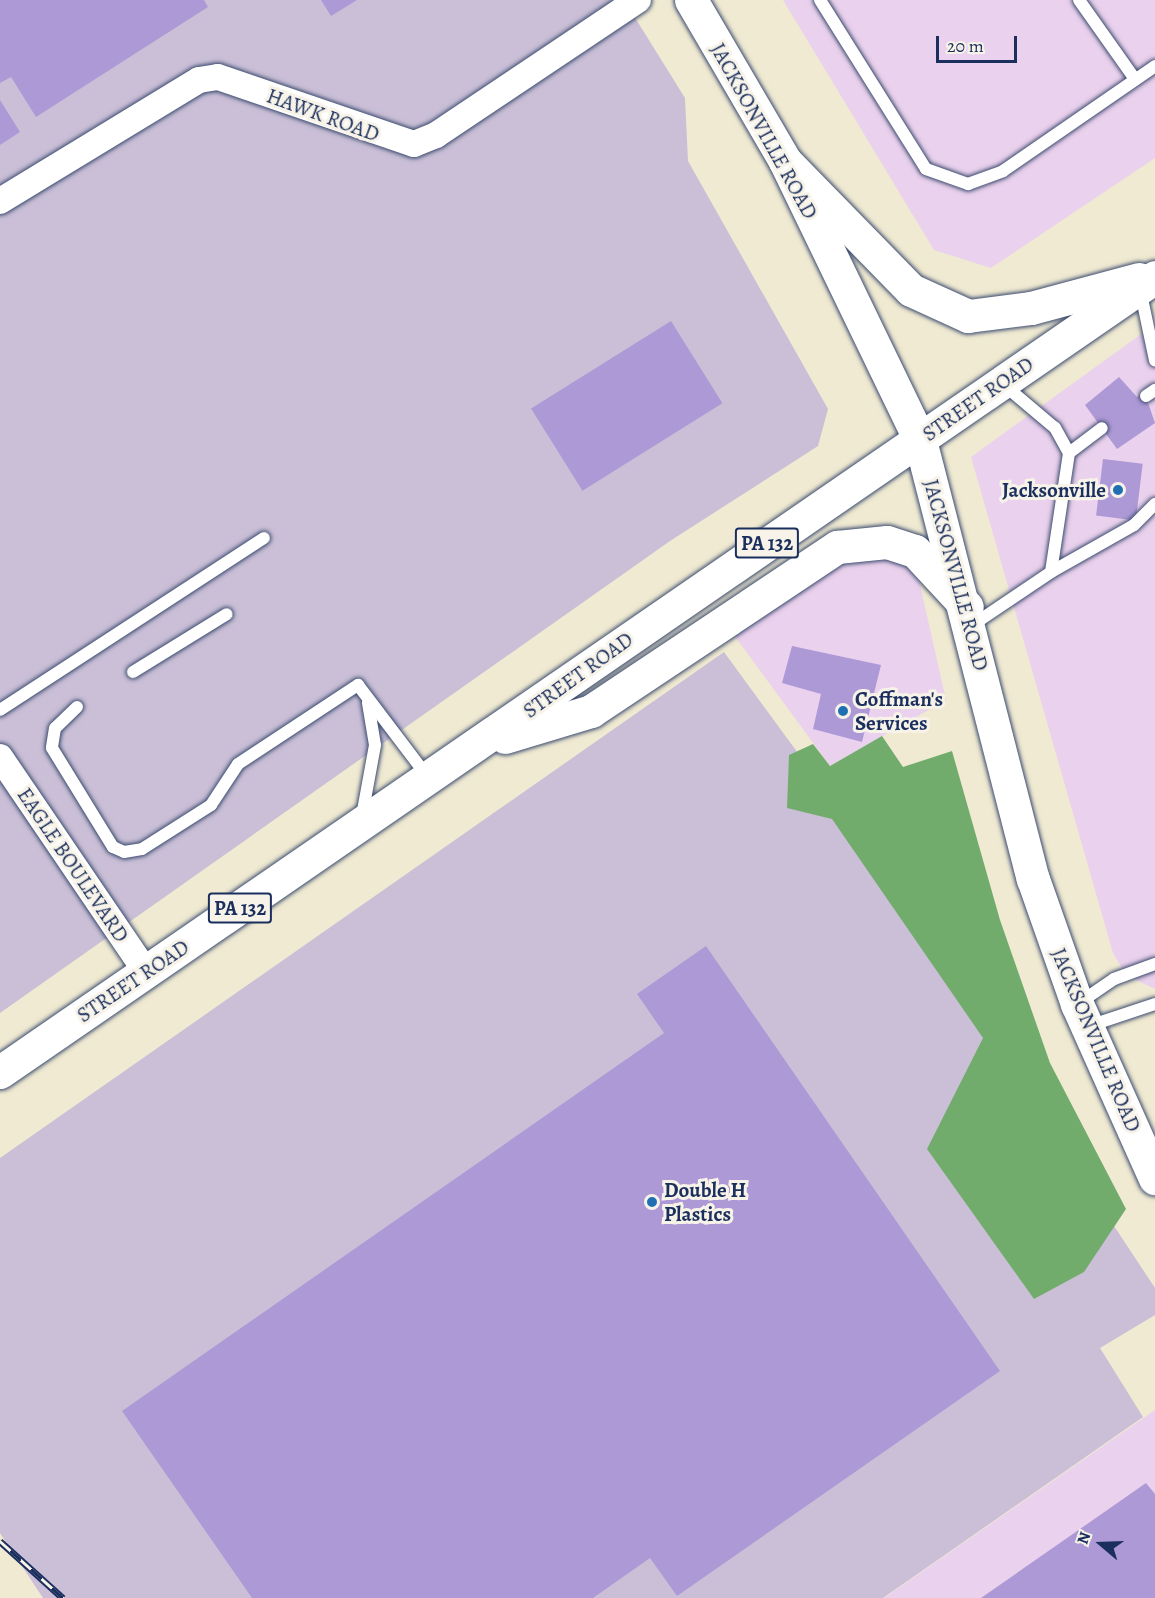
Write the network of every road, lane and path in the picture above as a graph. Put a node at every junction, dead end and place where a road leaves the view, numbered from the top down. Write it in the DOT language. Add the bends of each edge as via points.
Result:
graph roads {
  1 [pos="638,0"];
  2 [pos="691,0"];
  3 [pos="820,0"];
  4 [pos="1079,0"];
  5 [pos="1155,66"];
  6 [pos="1135,79"];
  7 [pos="785,161"];
  8 [pos="0,201"];
  9 [pos="1150,280"];
  10 [pos="1155,360"];
  11 [pos="1002,383"];
  12 [pos="1102,428"];
  13 [pos="920,440"];
  14 [pos="1069,453"];
  15 [pos="1155,504"];
  16 [pos="264,538"];
  17 [pos="1052,572"];
  18 [pos="227,614"];
  19 [pos="969,616"];
  20 [pos="133,672"];
  21 [pos="367,699"];
  22 [pos="77,707"];
  23 [pos="0,710"];
  24 [pos="480,745"];
  25 [pos="0,758"];
  26 [pos="430,779"];
  27 [pos="360,826"];
  28 [pos="1155,964"];
  29 [pos="146,972"];
  30 [pos="1155,1004"];
  31 [pos="1083,1015"];
  32 [pos="0,1072"];
  33 [pos="1155,1178"];
  1 -- 8 [label="street, HAWK ROAD" via="436,135 414,144 218,77 199,80"];
  2 -- 7 [label="main road, JACKSONVILLE ROAD"];
  3 -- 6 [label="lane" via="927,169 968,184 1003,171"];
  4 -- 6 [label="lane"];
  5 -- 6 [label="lane"];
  7 -- 9 [label="main road" via="911,290 968,316 1031,308"];
  7 -- 13 [label="main road, JACKSONVILLE ROAD"];
  9 -- 10 [label="lane"];
  9 -- 11 [label="main road, STREET ROAD / PA 132"];
  11 -- 13 [label="main road, STREET ROAD / PA 132"];
  11 -- 14 [label="lane" via="1055,428"];
  12 -- 14 [label="lane"];
  13 -- 19 [label="main road, JACKSONVILLE ROAD"];
  13 -- 24 [label="main road, STREET ROAD / PA 132"];
  14 -- 17 [label="lane"];
  15 -- 17 [label="lane" via="1134,525"];
  16 -- 23 [label="lane"];
  17 -- 19 [label="lane"];
  18 -- 20 [label="lane"];
  19 -- 24 [label="main road" via="915,551 887,542 837,547 591,711"];
  19 -- 31 [label="main road, JACKSONVILLE ROAD" via="1018,825"];
  21 -- 22 [label="lane" via="358,685 238,764 211,805 142,849 124,852 113,847 52,748 55,728"];
  21 -- 26 [label="lane"];
  21 -- 27 [label="lane" via="375,745"];
  24 -- 26 [label="main road, STREET ROAD / PA 132"];
  25 -- 29 [label="street, EAGLE BOULEVARD"];
  26 -- 27 [label="main road, STREET ROAD / PA 132"];
  27 -- 29 [label="main road, STREET ROAD / PA 132"];
  28 -- 31 [label="lane" via="1114,979"];
  29 -- 32 [label="main road, STREET ROAD / PA 132"];
  30 -- 31 [label="lane"];
  31 -- 33 [label="main road, JACKSONVILLE ROAD"];
}
